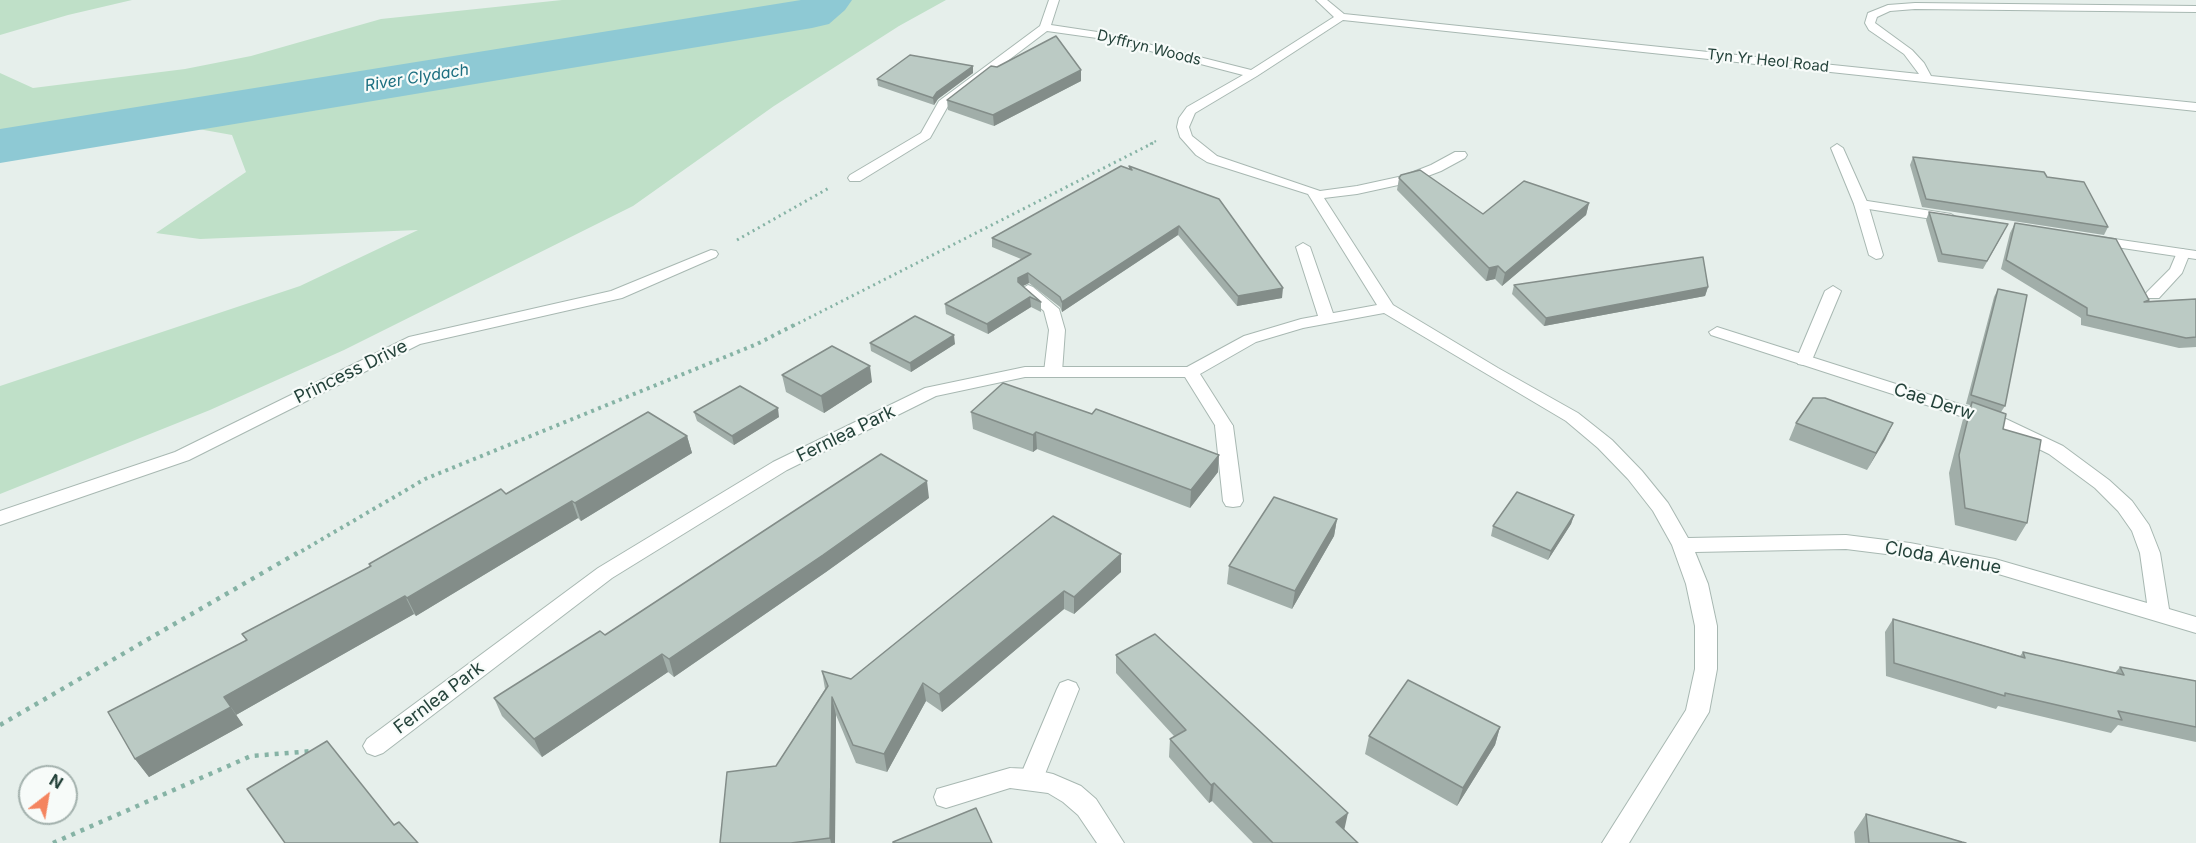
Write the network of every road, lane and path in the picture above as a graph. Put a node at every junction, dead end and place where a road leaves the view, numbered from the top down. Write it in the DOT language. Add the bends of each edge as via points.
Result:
graph roads {
  1 [pos="1054,0"];
  2 [pos="1321,0"];
  3 [pos="2196,9"];
  4 [pos="1341,17"];
  5 [pos="1045,27"];
  6 [pos="1253,74"];
  7 [pos="1926,77"];
  8 [pos="2196,107"];
  9 [pos="1186,137"];
  10 [pos="1838,148"];
  11 [pos="1460,155"];
  12 [pos="855,178"];
  13 [pos="1317,195"];
  14 [pos="1861,204"];
  15 [pos="1964,220"];
  16 [pos="2079,237"];
  17 [pos="1303,248"];
  18 [pos="711,254"];
  19 [pos="2189,254"];
  20 [pos="1876,255"];
  21 [pos="1028,290"];
  22 [pos="1833,291"];
  23 [pos="2153,296"];
  24 [pos="1387,308"];
  25 [pos="1327,319"];
  26 [pos="1717,332"];
  27 [pos="1804,360"];
  28 [pos="1053,372"];
  29 [pos="1190,372"];
  30 [pos="1233,501"];
  31 [pos="0,518"];
  32 [pos="1682,545"];
  33 [pos="2158,614"];
  34 [pos="2196,625"];
  35 [pos="1068,689"];
  36 [pos="0,724"];
  37 [pos="375,746"];
  38 [pos="319,751"];
  39 [pos="1031,779"];
  40 [pos="946,797"];
  41 [pos="53,843"];
  42 [pos="1110,843"];
  43 [pos="1615,843"];
  1 -- 5 [label="street"];
  2 -- 4 [label="street"];
  3 -- 7 [label="street" via="1915,6 1888,8 1872,15 1873,28 1908,52"];
  4 -- 6 [label="street"];
  4 -- 7 [label="street, Tyn Yr Heol Road"];
  5 -- 6 [label="street, Dyffryn Woods" via="1104,36"];
  5 -- 12 [label="street" via="943,104 926,135"];
  6 -- 9 [label="street" via="1191,110 1183,127"];
  7 -- 8 [label="street, Tyn Yr Heol Road"];
  9 -- 13 [label="street" via="1212,159 1295,184"];
  9 -- 36 [label="path" via="1163,138 757,344 425,479"];
  10 -- 14 [label="street"];
  11 -- 13 [label="street" via="1407,179"];
  12 -- 18 [label="path" via="843,180"];
  13 -- 24 [label="street"];
  14 -- 15 [label="street"];
  14 -- 20 [label="street"];
  16 -- 19 [label="street"];
  17 -- 25 [label="street"];
  18 -- 31 [label="street, Princess Drive" via="616,295 415,340 182,456"];
  19 -- 23 [label="street"];
  21 -- 28 [label="street" via="1051,309 1057,330"];
  22 -- 27 [label="street"];
  24 -- 25 [label="street, Fernlea Park"];
  24 -- 32 [label="street" via="1572,417 1635,475 1661,508"];
  25 -- 29 [label="street, Fernlea Park" via="1250,339"];
  26 -- 27 [label="street, Cae Derw"];
  27 -- 33 [label="street, Cae Derw" via="2000,423 2080,466 2125,506 2142,530 2150,553"];
  28 -- 29 [label="street, Fernlea Park"];
  28 -- 37 [label="street, Fernlea Park" via="1025,372 932,392 780,466 605,573"];
  29 -- 30 [label="street" via="1224,426"];
  32 -- 33 [label="street, Cloda Avenue" via="1846,542 1910,550 1995,566"];
  32 -- 43 [label="street" via="1697,584 1706,626 1706,669 1697,712"];
  33 -- 34 [label="street, Cloda Avenue"];
  35 -- 39 [label="street"];
  38 -- 41 [label="path" via="250,756"];
  39 -- 40 [label="street" via="1010,778"];
  39 -- 42 [label="street" via="1072,794 1087,807"];
}
